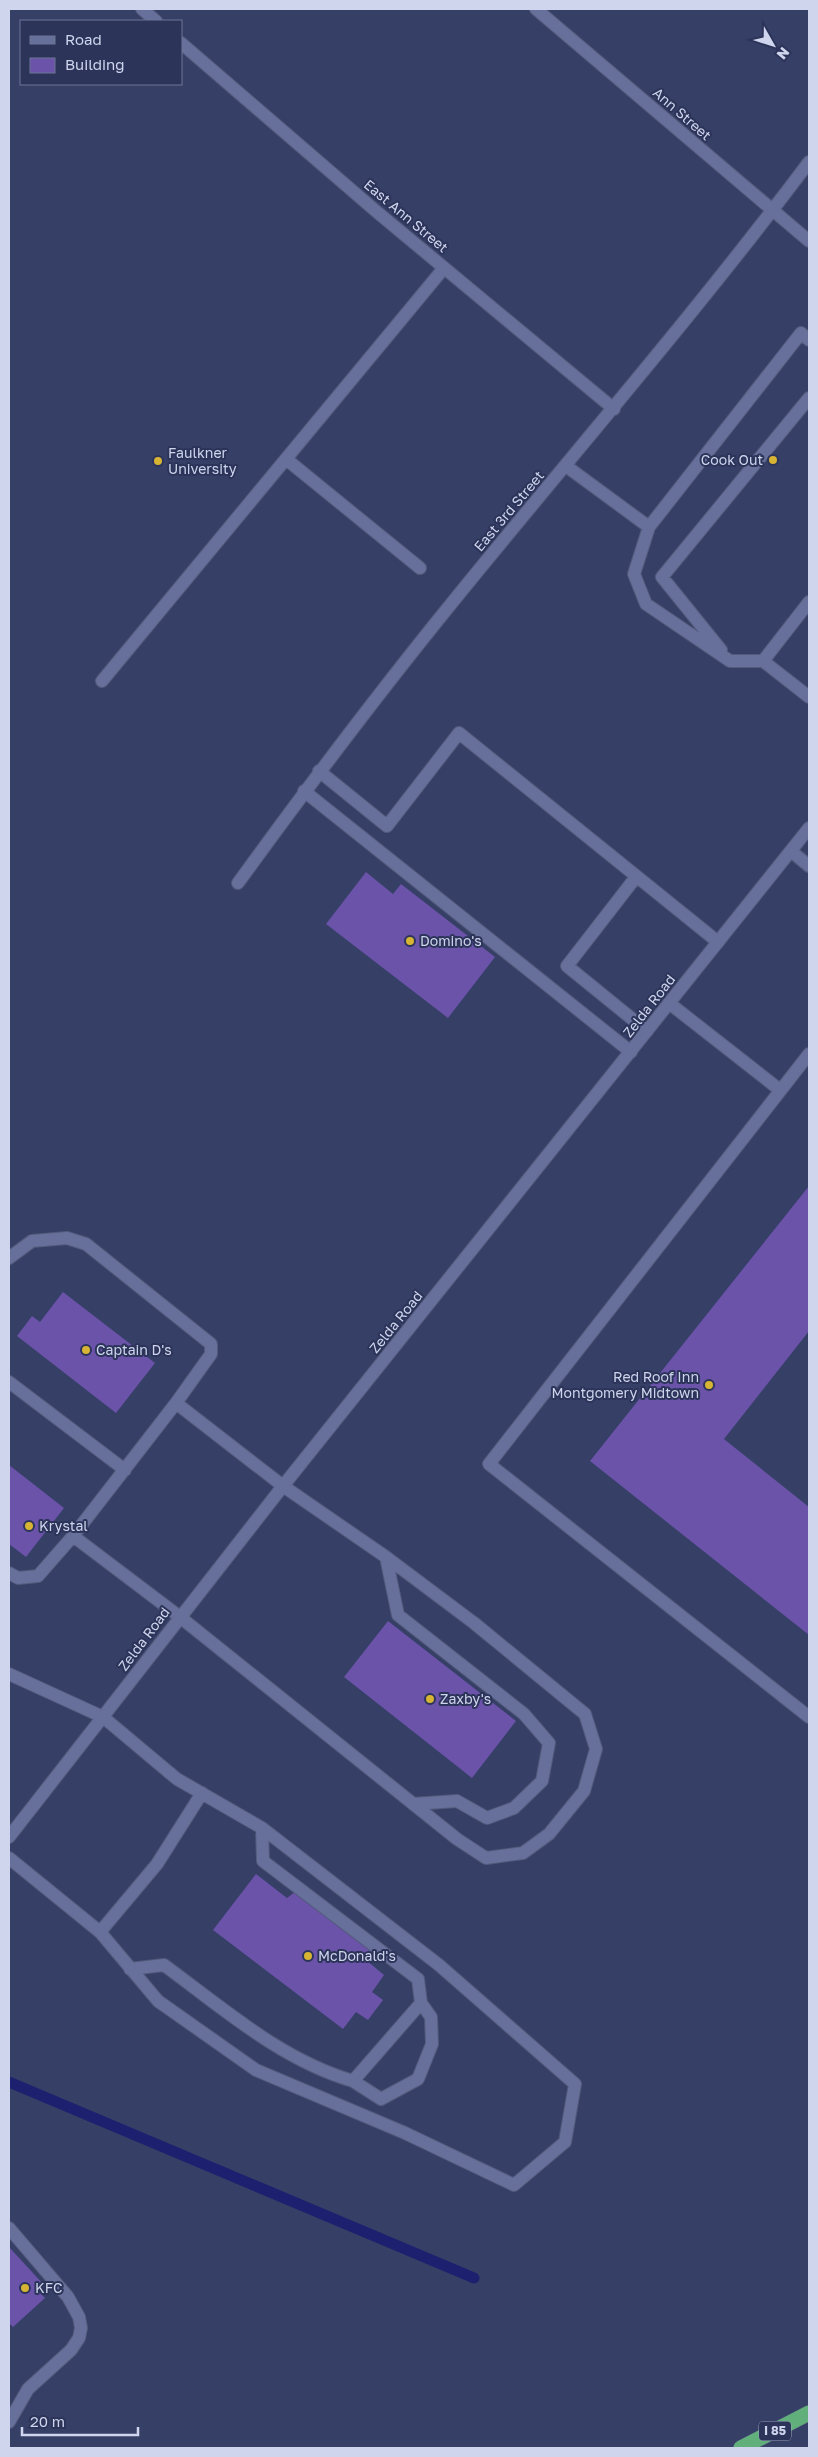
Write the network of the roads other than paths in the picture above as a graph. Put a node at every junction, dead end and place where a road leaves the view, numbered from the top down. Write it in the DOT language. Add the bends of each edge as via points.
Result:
graph roads {
  1 [pos="142,9"];
  2 [pos="536,9"];
  3 [pos="155,20"];
  4 [pos="182,44"];
  5 [pos="809,162"];
  6 [pos="772,211"];
  7 [pos="809,241"];
  8 [pos="444,268"];
  9 [pos="809,340"];
  10 [pos="809,398"];
  11 [pos="614,409"];
  12 [pos="286,459"];
  13 [pos="566,466"];
  14 [pos="650,527"];
  15 [pos="420,568"];
  16 [pos="809,602"];
  17 [pos="730,661"];
  18 [pos="763,661"];
  19 [pos="102,681"];
  20 [pos="809,697"];
  21 [pos="319,771"];
  22 [pos="304,791"];
  23 [pos="809,828"];
  24 [pos="791,851"];
  25 [pos="809,866"];
  26 [pos="636,877"];
  27 [pos="238,883"];
  28 [pos="718,942"];
  29 [pos="669,1003"];
  30 [pos="648,1031"];
  31 [pos="631,1052"];
  32 [pos="809,1054"];
  33 [pos="780,1090"];
  34 [pos="9,1258"];
  35 [pos="9,1382"];
  36 [pos="176,1403"];
  37 [pos="125,1470"];
  38 [pos="283,1486"];
  39 [pos="73,1536"];
  40 [pos="386,1557"];
  41 [pos="9,1573"];
  42 [pos="180,1617"];
  43 [pos="9,1674"];
  44 [pos="103,1718"];
  45 [pos="809,1718"];
  46 [pos="202,1793"];
  47 [pos="414,1804"];
  48 [pos="262,1828"];
  49 [pos="9,1837"];
  50 [pos="9,1858"];
  51 [pos="100,1932"];
  52 [pos="130,1969"];
  53 [pos="421,2003"];
  54 [pos="353,2081"];
  55 [pos="9,2228"];
  56 [pos="809,2413"];
  57 [pos="9,2422"];
  58 [pos="741,2448"];
  1 -- 3 [label="street"];
  2 -- 6 [label="street, Ann Street"];
  4 -- 8 [label="street, East Ann Street"];
  5 -- 6 [label="street, East 3rd Street"];
  6 -- 7 [label="street, Ann Street"];
  6 -- 11 [label="street, East 3rd Street"];
  8 -- 11 [label="street, East Ann Street"];
  8 -- 12 [label="street"];
  9 -- 14 [label="street" via="801,333"];
  10 -- 17 [label="street" via="662,577"];
  11 -- 13 [label="street, East 3rd Street"];
  12 -- 15 [label="street"];
  12 -- 19 [label="street"];
  13 -- 14 [label="street"];
  13 -- 21 [label="street, East 3rd Street" via="451,604"];
  14 -- 17 [label="street" via="634,574 646,604"];
  16 -- 18 [label="street"];
  17 -- 18 [label="street"];
  18 -- 20 [label="street"];
  21 -- 22 [label="street, East 3rd Street"];
  21 -- 26 [label="street" via="387,826 458,733"];
  22 -- 27 [label="street, East 3rd Street"];
  22 -- 31 [label="street"];
  23 -- 24 [label="street, Zelda Road"];
  24 -- 25 [label="street"];
  24 -- 28 [label="street, Zelda Road"];
  26 -- 28 [label="street"];
  26 -- 30 [label="street" via="567,966"];
  28 -- 29 [label="street, Zelda Road"];
  29 -- 30 [label="street, Zelda Road"];
  29 -- 33 [label="street"];
  30 -- 31 [label="street, Zelda Road"];
  31 -- 38 [label="street, Zelda Road"];
  32 -- 33 [label="street"];
  33 -- 45 [label="street" via="489,1464"];
  34 -- 36 [label="street" via="32,1241 67,1238 86,1244 211,1344 211,1354"];
  35 -- 37 [label="street"];
  36 -- 37 [label="street"];
  36 -- 38 [label="street"];
  37 -- 39 [label="street"];
  38 -- 40 [label="street"];
  38 -- 42 [label="street, Zelda Road"];
  39 -- 41 [label="street" via="38,1576 18,1578"];
  39 -- 42 [label="street"];
  40 -- 47 [label="street" via="398,1615 524,1714 549,1743 542,1781 514,1808 487,1818 457,1801"];
  40 -- 47 [label="street" via="474,1623 585,1714 596,1749 584,1791 549,1834 523,1853 486,1858"];
  42 -- 44 [label="street, Zelda Road"];
  42 -- 47 [label="street"];
  43 -- 44 [label="street"];
  44 -- 46 [label="street" via="177,1778"];
  44 -- 49 [label="street, Zelda Road"];
  46 -- 48 [label="street"];
  46 -- 51 [label="street" via="157,1864"];
  48 -- 52 [label="street" via="439,1965 575,2084 565,2142 514,2185 404,2133 256,2070 158,2001"];
  48 -- 53 [label="street" via="263,1862 418,1979"];
  50 -- 51 [label="street"];
  51 -- 52 [label="street"];
  52 -- 54 [label="street" via="164,1965 277,2049 332,2075"];
  53 -- 54 [label="street"];
  53 -- 54 [label="street" via="431,2017 432,2044 418,2079 382,2099"];
  55 -- 57 [label="street" via="68,2297 81,2328 71,2350 28,2389"];
  56 -- 58 [label="highway, I 85"];
}
